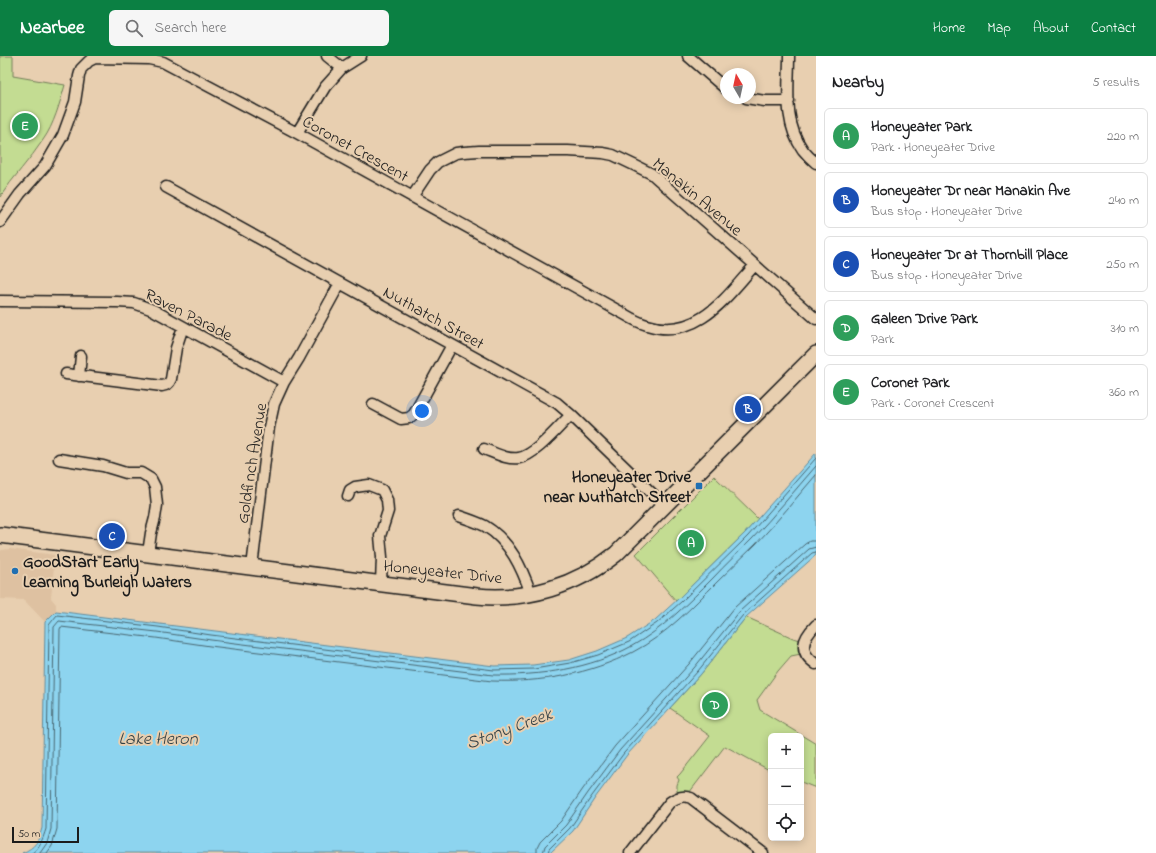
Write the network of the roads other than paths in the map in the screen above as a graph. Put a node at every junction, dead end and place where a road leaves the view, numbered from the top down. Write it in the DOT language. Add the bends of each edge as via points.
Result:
graph roads {
  1 [pos="327,56"];
  2 [pos="361,56"];
  3 [pos="688,56"];
  4 [pos="789,56"];
  5 [pos="342,68"];
  6 [pos="720,84"];
  7 [pos="756,100"];
  8 [pos="789,101"];
  9 [pos="297,134"];
  10 [pos="816,163"];
  11 [pos="166,187"];
  12 [pos="412,197"];
  13 [pos="0,222"];
  14 [pos="755,265"];
  15 [pos="340,283"];
  16 [pos="0,301"];
  17 [pos="816,319"];
  18 [pos="184,327"];
  19 [pos="452,345"];
  20 [pos="816,354"];
  21 [pos="81,356"];
  22 [pos="66,374"];
  23 [pos="79,376"];
  24 [pos="284,382"];
  25 [pos="373,404"];
  26 [pos="571,415"];
  27 [pos="484,449"];
  28 [pos="59,459"];
  29 [pos="348,496"];
  30 [pos="665,506"];
  31 [pos="459,516"];
  32 [pos="0,535"];
  33 [pos="148,553"];
  34 [pos="252,567"];
  35 [pos="381,583"];
  36 [pos="531,594"];
  37 [pos="816,625"];
  38 [pos="816,664"];
  39 [pos="630,853"];
  40 [pos="763,853"];
  1 -- 5 [label="street"];
  2 -- 5 [label="street"];
  3 -- 6 [label="street"];
  4 -- 8 [label="street"];
  5 -- 9 [label="street" via="325,87"];
  7 -- 8 [label="street"];
  8 -- 10 [label="street" via="789,118 794,135 804,152"];
  9 -- 12 [label="street, Coronet Crescent"];
  9 -- 13 [label="street, Coronet Crescent" via="163,62 149,59 95,58 81,69 75,102 63,135 45,166"];
  11 -- 15 [label="street, Nuthatch Street"];
  12 -- 14 [label="street, Coronet Crescent" via="617,310 655,328 678,328 699,320 712,311"];
  12 -- 14 [label="street, Manakin Avenue" via="434,166 464,152 603,153 652,174"];
  14 -- 17 [label="street, Manakin Avenue"];
  15 -- 19 [label="street, Nuthatch Street"];
  15 -- 24 [label="street, Goldfinch Avenue"];
  16 -- 18 [label="street, Raven Parade" via="134,303"];
  18 -- 23 [label="street" via="176,348 171,379 166,385"];
  18 -- 24 [label="street, Raven Parade"];
  19 -- 25 [label="street" via="414,414 401,419"];
  19 -- 26 [label="street, Nuthatch Street" via="557,403"];
  20 -- 30 [label="street, Honeyeater Drive"];
  21 -- 23 [label="street"];
  22 -- 23 [label="street"];
  24 -- 34 [label="street, Goldfinch Avenue" via="274,404 270,427"];
  26 -- 27 [label="street" via="537,449 523,457 509,458"];
  26 -- 30 [label="street, Nuthatch Street"];
  28 -- 33 [label="street" via="103,466 126,473 141,473 151,479 156,487 157,505"];
  29 -- 35 [label="street" via="350,490 355,487 369,485 382,490 388,500 388,511 380,536"];
  30 -- 36 [label="street, Honeyeater Drive" via="603,564 568,583"];
  31 -- 36 [label="street" via="485,526 507,545 520,566"];
  32 -- 33 [label="street, Honeyeater Drive"];
  33 -- 34 [label="street, Honeyeater Drive"];
  34 -- 35 [label="street, Honeyeater Drive"];
  35 -- 36 [label="street, Honeyeater Drive" via="486,597"];
  37 -- 38 [label="street" via="808,634 803,647 806,656"];
  39 -- 40 [label="street" via="670,802 681,796 691,798"];
}
